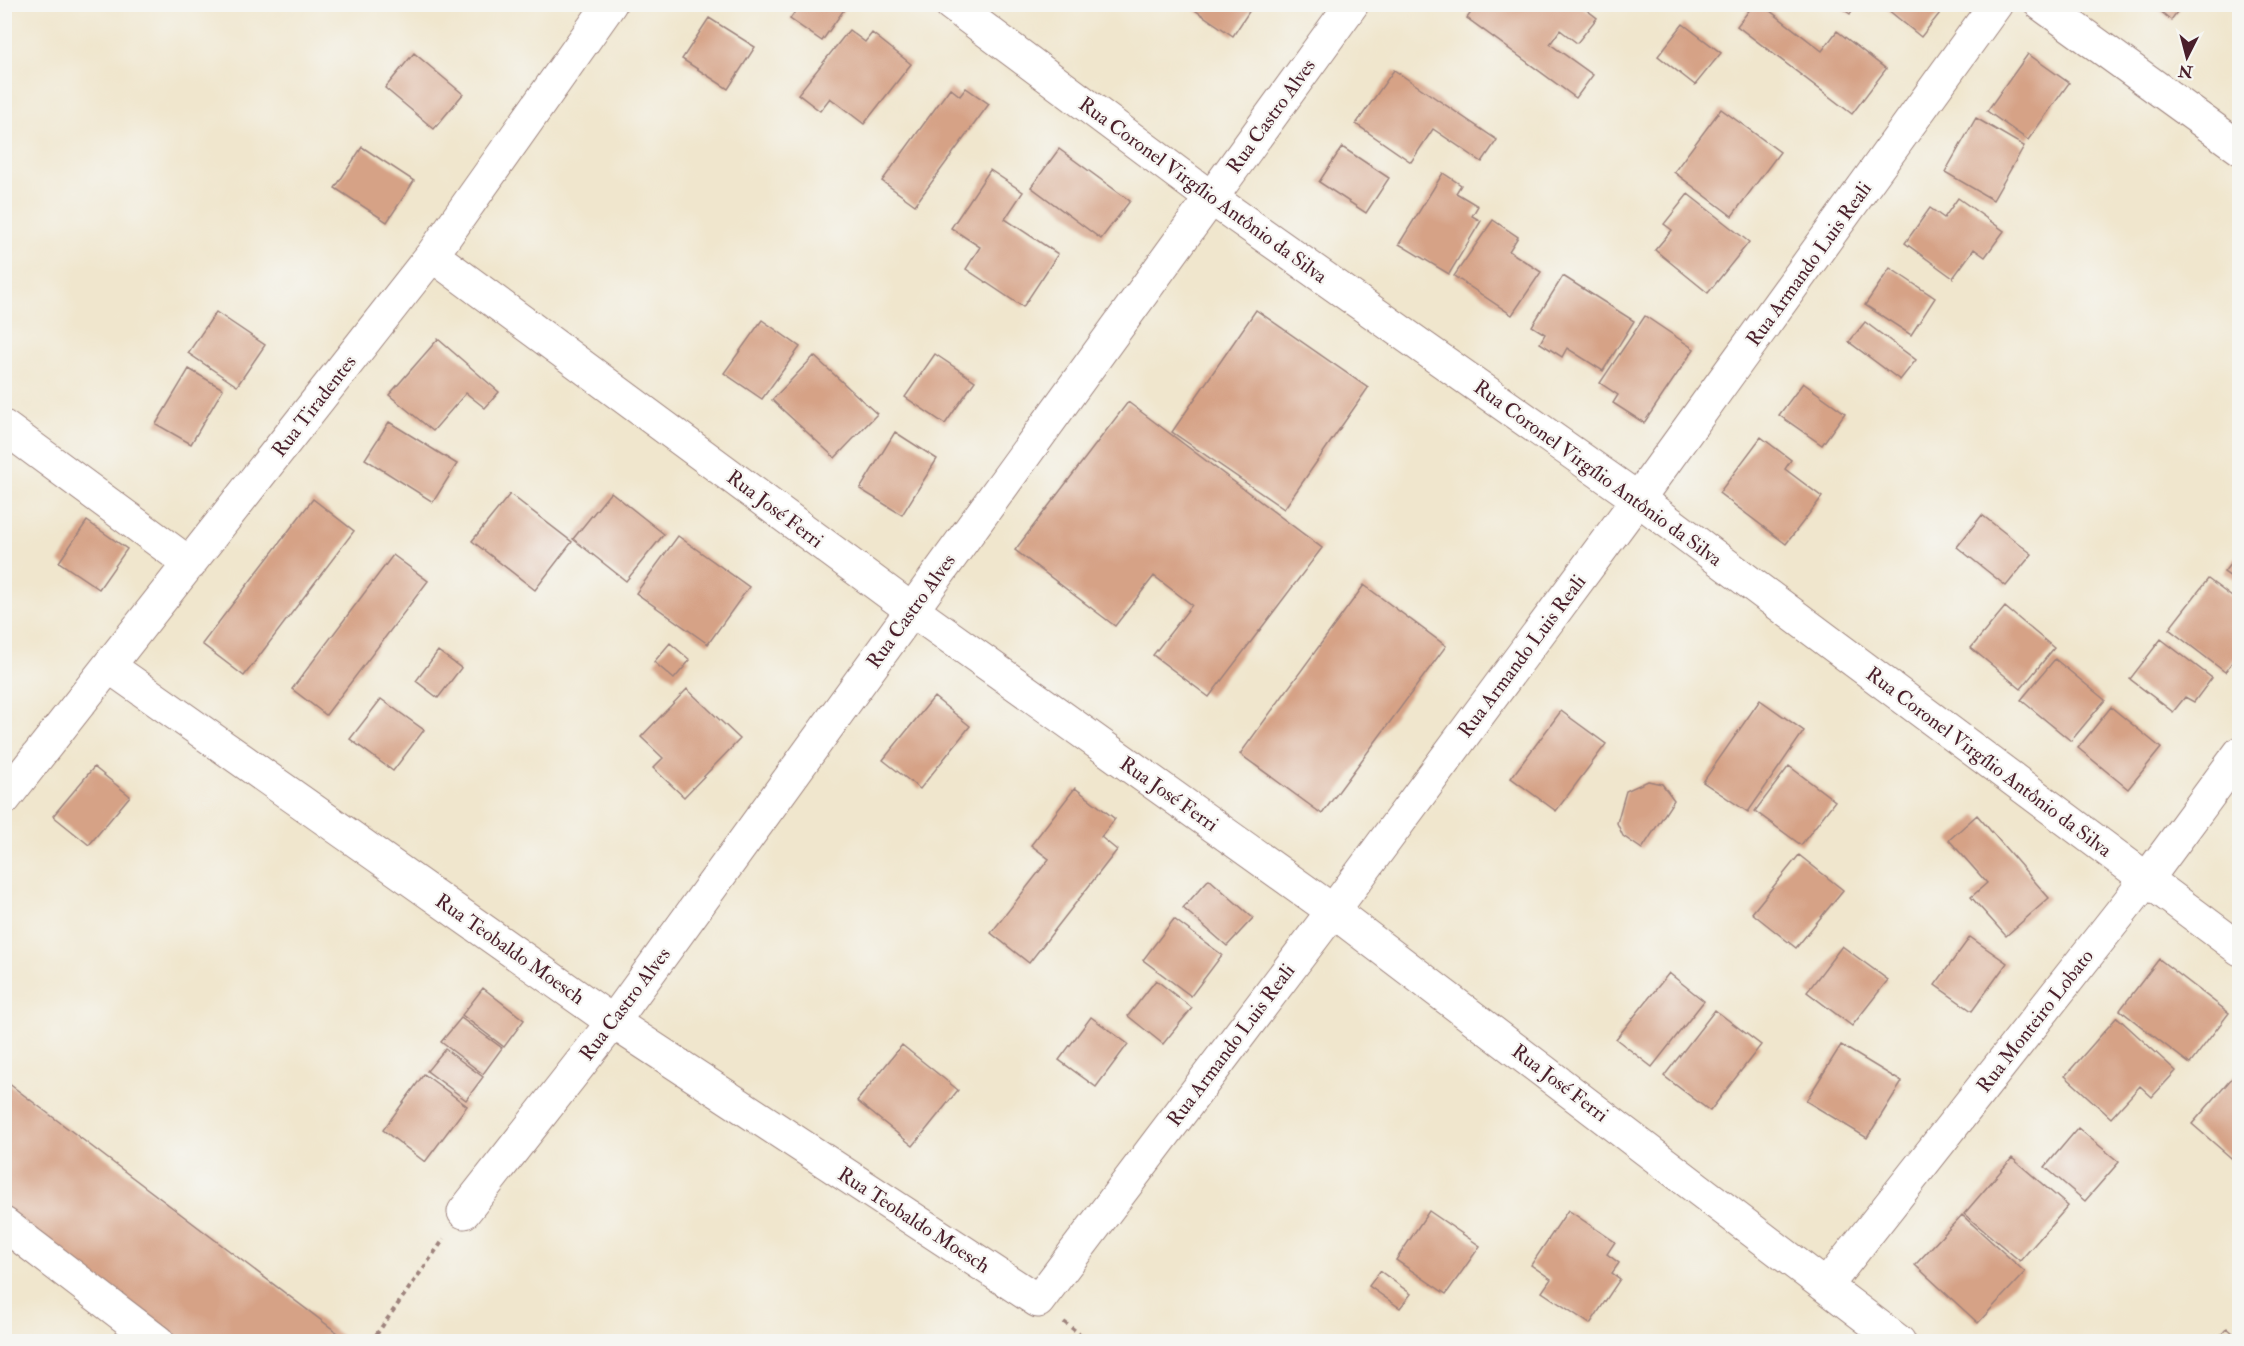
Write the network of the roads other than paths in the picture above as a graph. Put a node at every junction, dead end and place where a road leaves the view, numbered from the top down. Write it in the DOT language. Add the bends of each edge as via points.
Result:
graph roads {
  1 [pos="610,4"];
  2 [pos="951,4"];
  3 [pos="1352,4"];
  4 [pos="1996,4"];
  5 [pos="2041,4"];
  6 [pos="2240,148"];
  7 [pos="1211,198"];
  8 [pos="432,255"];
  9 [pos="4,427"];
  10 [pos="1638,499"];
  11 [pos="190,564"];
  12 [pos="912,610"];
  13 [pos="110,667"];
  14 [pos="2240,753"];
  15 [pos="4,799"];
  16 [pos="2147,879"];
  17 [pos="1333,910"];
  18 [pos="2240,949"];
  19 [pos="613,1022"];
  20 [pos="464,1212"];
  21 [pos="4,1224"];
  22 [pos="1826,1286"];
  23 [pos="1038,1301"];
  24 [pos="158,1341"];
  25 [pos="1899,1341"];
  1 -- 8 [label="street, Rua Tiradentes"];
  2 -- 7 [label="street, Rua Coronel Virgílio Antônio da Silva"];
  3 -- 7 [label="street, Rua Castro Alves"];
  4 -- 10 [label="street, Rua Armando Luis Reali"];
  5 -- 6 [label="street"];
  7 -- 10 [label="street, Rua Coronel Virgílio Antônio da Silva"];
  7 -- 12 [label="street, Rua Castro Alves"];
  8 -- 11 [label="street, Rua Tiradentes"];
  8 -- 12 [label="street, Rua José Ferri"];
  9 -- 11 [label="street"];
  10 -- 16 [label="street, Rua Coronel Virgílio Antônio da Silva"];
  10 -- 17 [label="street, Rua Armando Luis Reali"];
  11 -- 13 [label="street, Rua Tiradentes"];
  12 -- 17 [label="street, Rua José Ferri"];
  12 -- 19 [label="street, Rua Castro Alves"];
  13 -- 15 [label="street, Rua Tiradentes"];
  13 -- 19 [label="street, Rua Teobaldo Moesch"];
  14 -- 16 [label="street, Rua Monteiro Lobato"];
  16 -- 18 [label="street, Rua Coronel Virgílio Antônio da Silva"];
  16 -- 22 [label="street, Rua Monteiro Lobato"];
  17 -- 22 [label="street, Rua José Ferri"];
  17 -- 23 [label="street, Rua Armando Luis Reali"];
  19 -- 20 [label="street, Rua Castro Alves"];
  19 -- 23 [label="street, Rua Teobaldo Moesch"];
  21 -- 24 [label="street"];
  22 -- 25 [label="street, Rua José Ferri"];
}
